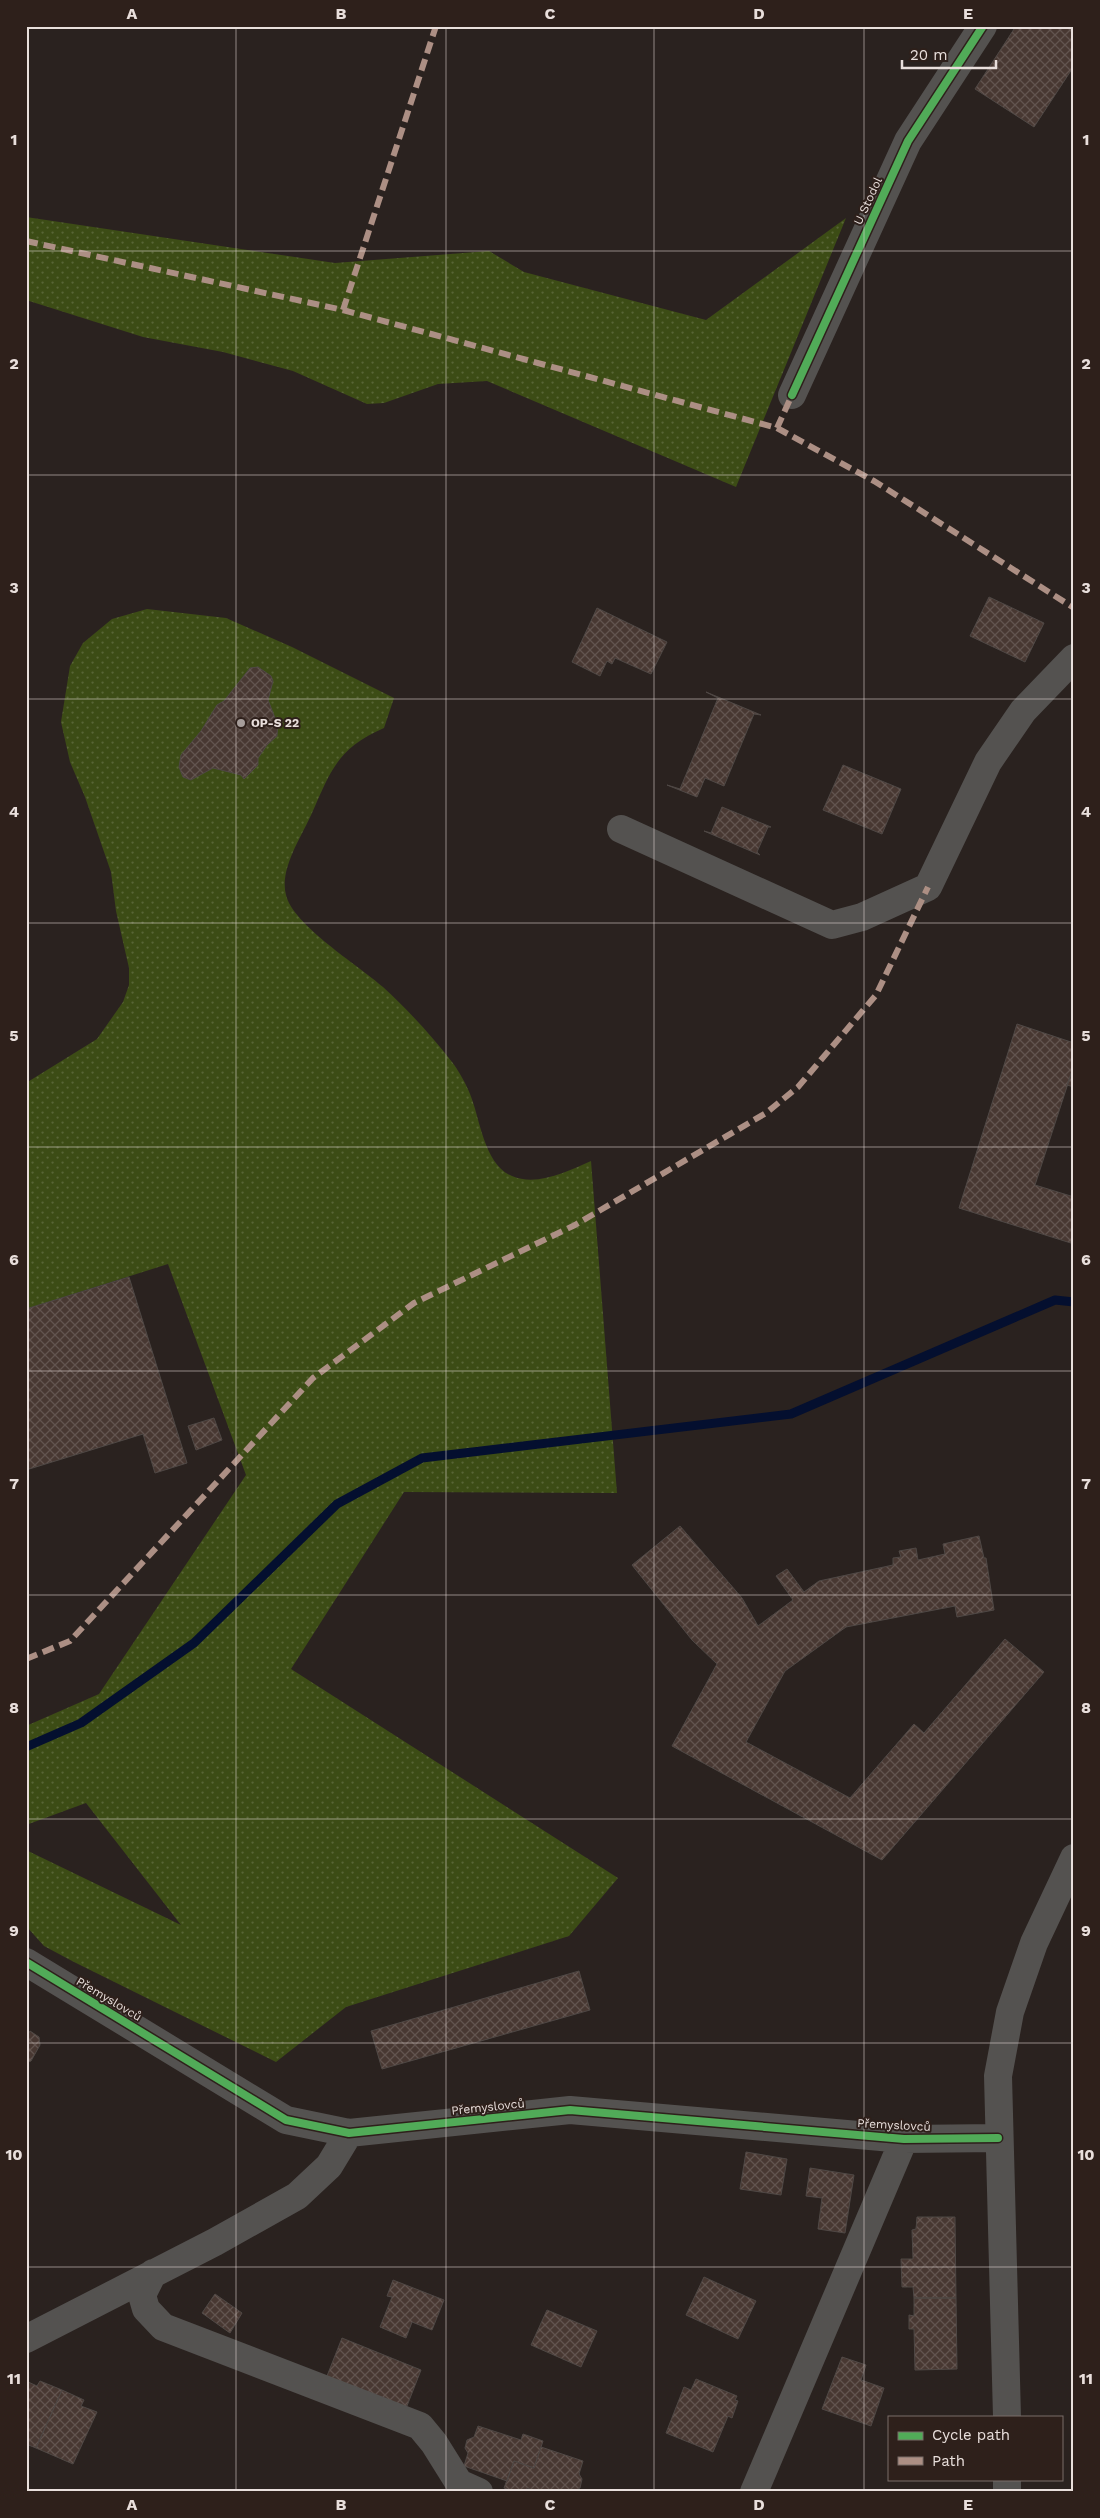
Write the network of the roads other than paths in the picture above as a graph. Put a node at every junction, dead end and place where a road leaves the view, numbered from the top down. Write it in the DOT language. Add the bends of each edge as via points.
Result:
graph roads {
  1 [pos="983,26"];
  2 [pos="792,395"];
  3 [pos="1074,658"];
  4 [pos="621,829"];
  5 [pos="1074,1858"];
  6 [pos="26,1962"];
  7 [pos="349,2133"];
  8 [pos="998,2138"];
  9 [pos="904,2139"];
  10 [pos="153,2273"];
  11 [pos="26,2339"];
  12 [pos="1007,2416"];
  13 [pos="479,2492"];
  14 [pos="754,2492"];
  1 -- 2 [label="street, U Stodol" via="908,141"];
  3 -- 4 [label="street" via="1023,711 988,762 928,887 862,917 832,925"];
  5 -- 8 [label="street" via="1034,1943 1010,2012 998,2076"];
  6 -- 7 [label="street, Přemyslovců" via="286,2120"];
  7 -- 9 [label="street, Přemyslovců" via="570,2110"];
  7 -- 10 [label="street" via="329,2166 297,2196"];
  8 -- 9 [label="street, Přemyslovců"];
  8 -- 12 [label="street"];
  9 -- 14 [label="street, Přemyslovců"];
  10 -- 11 [label="street"];
  10 -- 13 [label="street" via="142,2295 146,2309 163,2327 420,2426 459,2483"];
}
